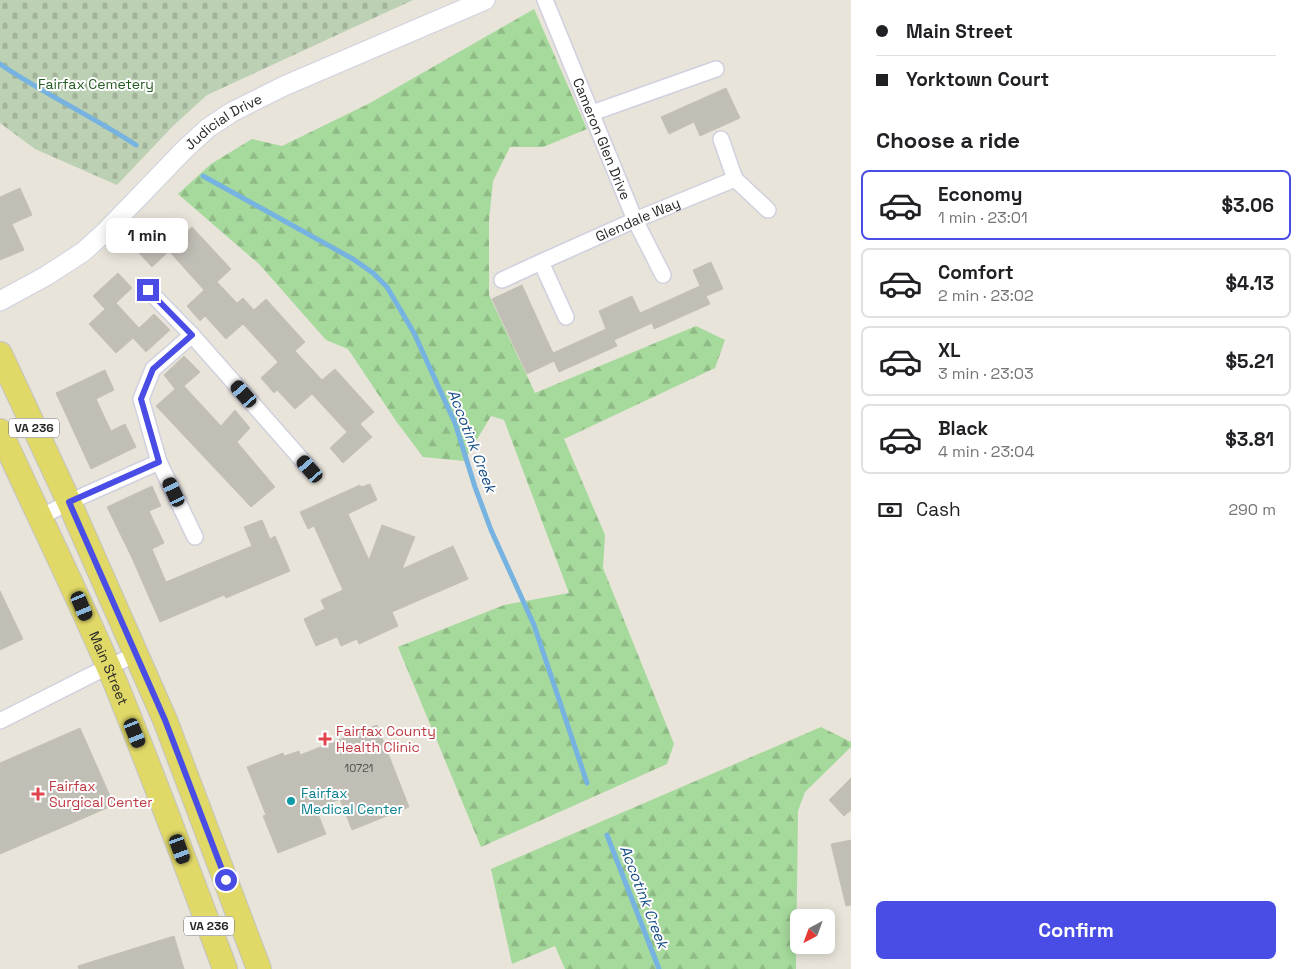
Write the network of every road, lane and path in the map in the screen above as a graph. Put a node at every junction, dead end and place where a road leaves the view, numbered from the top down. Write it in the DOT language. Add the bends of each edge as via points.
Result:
graph roads {
  1 [pos="485,0"];
  2 [pos="545,0"];
  3 [pos="716,69"];
  4 [pos="592,113"];
  5 [pos="721,139"];
  6 [pos="735,180"];
  7 [pos="768,210"];
  8 [pos="635,220"];
  9 [pos="541,262"];
  10 [pos="662,275"];
  11 [pos="502,280"];
  12 [pos="148,290"];
  13 [pos="0,301"];
  14 [pos="566,317"];
  15 [pos="192,335"];
  16 [pos="0,354"];
  17 [pos="0,431"];
  18 [pos="159,462"];
  19 [pos="310,469"];
  20 [pos="69,502"];
  21 [pos="41,517"];
  22 [pos="195,537"];
  23 [pos="137,654"];
  24 [pos="108,667"];
  25 [pos="0,721"];
  26 [pos="225,969"];
  27 [pos="259,969"];
  1 -- 13 [label="street, Judicial Drive" via="284,86 232,112 186,148 82,252"];
  2 -- 4 [label="street, Cameron Glen Drive"];
  3 -- 4 [label="street"];
  4 -- 8 [label="street, Cameron Glen Drive"];
  5 -- 6 [label="street"];
  6 -- 7 [label="street"];
  6 -- 8 [label="street, Glendale Way"];
  8 -- 9 [label="street, Glendale Way"];
  8 -- 10 [label="street, Cameron Glen Drive"];
  9 -- 11 [label="street, Glendale Way"];
  9 -- 14 [label="street"];
  12 -- 15 [label="street"];
  15 -- 18 [label="street" via="153,369 141,399"];
  15 -- 19 [label="street"];
  16 -- 20 [label="main road, VA 236"];
  17 -- 21 [label="main road, Main Street / VA 236"];
  18 -- 20 [label="street"];
  18 -- 22 [label="street"];
  20 -- 21 [label="street"];
  20 -- 23 [label="main road, VA 236"];
  21 -- 24 [label="main road, Main Street / VA 236"];
  23 -- 24 [label="street"];
  23 -- 27 [label="main road, VA 236" via="182,762"];
  24 -- 25 [label="street"];
  24 -- 26 [label="main road, Main Street / VA 236"];
}
